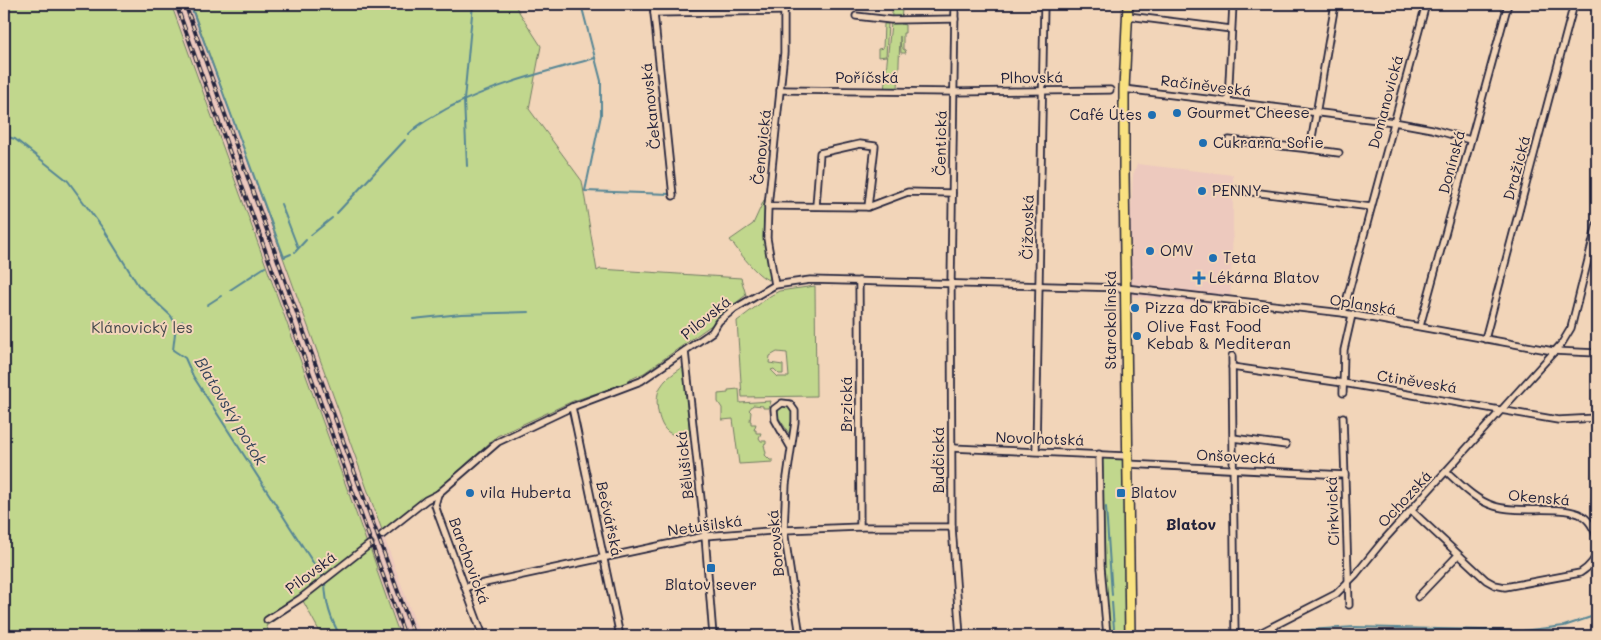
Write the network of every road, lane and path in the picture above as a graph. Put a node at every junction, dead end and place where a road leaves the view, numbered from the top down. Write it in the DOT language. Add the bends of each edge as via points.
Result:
graph roads {
  1 [pos="652,4"];
  2 [pos="784,4"];
  3 [pos="955,4"];
  4 [pos="1044,4"];
  5 [pos="1128,4"];
  6 [pos="1233,4"];
  7 [pos="1335,4"];
  8 [pos="1426,4"];
  9 [pos="1508,4"];
  10 [pos="1574,4"];
  11 [pos="784,11"];
  12 [pos="654,13"];
  13 [pos="856,16"];
  14 [pos="1128,16"];
  15 [pos="955,19"];
  16 [pos="1232,29"];
  17 [pos="1124,89"];
  18 [pos="780,90"];
  19 [pos="1110,90"];
  20 [pos="1042,91"];
  21 [pos="954,92"];
  22 [pos="1228,102"];
  23 [pos="1315,113"];
  24 [pos="1394,122"];
  25 [pos="1229,140"];
  26 [pos="1470,140"];
  27 [pos="1310,149"];
  28 [pos="1339,153"];
  29 [pos="1236,190"];
  30 [pos="952,193"];
  31 [pos="674,196"];
  32 [pos="768,206"];
  33 [pos="816,206"];
  34 [pos="868,207"];
  35 [pos="1371,207"];
  36 [pos="1597,224"];
  37 [pos="859,281"];
  38 [pos="951,282"];
  39 [pos="775,285"];
  40 [pos="1039,287"];
  41 [pos="1125,288"];
  42 [pos="1343,314"];
  43 [pos="1352,315"];
  44 [pos="1420,326"];
  45 [pos="1485,339"];
  46 [pos="685,351"];
  47 [pos="1553,351"];
  48 [pos="1597,353"];
  49 [pos="1232,356"];
  50 [pos="1232,367"];
  51 [pos="1342,382"];
  52 [pos="1343,392"];
  53 [pos="572,407"];
  54 [pos="1503,409"];
  55 [pos="1343,417"];
  56 [pos="1597,418"];
  57 [pos="1233,438"];
  58 [pos="1286,445"];
  59 [pos="791,448"];
  60 [pos="952,448"];
  61 [pos="1036,452"];
  62 [pos="1099,454"];
  63 [pos="1126,460"];
  64 [pos="1234,469"];
  65 [pos="1447,472"];
  66 [pos="1344,475"];
  67 [pos="438,494"];
  68 [pos="1412,511"];
  69 [pos="860,526"];
  70 [pos="952,527"];
  71 [pos="784,530"];
  72 [pos="382,535"];
  73 [pos="705,536"];
  74 [pos="1597,538"];
  75 [pos="370,544"];
  76 [pos="1597,551"];
  77 [pos="1458,555"];
  78 [pos="605,557"];
  79 [pos="1349,581"];
  80 [pos="466,587"];
  81 [pos="1418,598"];
  82 [pos="1349,605"];
  83 [pos="267,620"];
  84 [pos="482,636"];
  85 [pos="620,636"];
  86 [pos="713,636"];
  87 [pos="800,636"];
  88 [pos="960,636"];
  89 [pos="1107,636"];
  90 [pos="1130,636"];
  91 [pos="1235,636"];
  92 [pos="1254,636"];
  1 -- 12 [label="street, Čekanovská"];
  2 -- 11 [label="street, Čenovická"];
  3 -- 15 [label="street, Čentická"];
  4 -- 20 [label="street, Čížovská"];
  5 -- 14 [label="main road, Starokolínská"];
  6 -- 16 [label="street"];
  7 -- 23 [label="street"];
  8 -- 24 [label="street, Domanovická"];
  9 -- 26 [label="street, Donínská"];
  10 -- 45 [label="street, Dražická"];
  11 -- 12 [label="street"];
  11 -- 18 [label="street, Čenovická"];
  12 -- 31 [label="street, Čekanovská"];
  13 -- 15 [label="street" via="891,20"];
  14 -- 16 [label="street"];
  14 -- 17 [label="main road, Starokolínská"];
  15 -- 21 [label="street, Čentická"];
  16 -- 22 [label="street"];
  17 -- 22 [label="street, Račiněveská"];
  17 -- 41 [label="main road, Starokolínská"];
  18 -- 21 [label="street, Poříčská"];
  18 -- 32 [label="street, Čenovická"];
  19 -- 20 [label="street, Plhovská"];
  20 -- 21 [label="street, Plhovská"];
  20 -- 40 [label="street, Čížovská"];
  21 -- 30 [label="street, Čentická"];
  22 -- 23 [label="street, Račiněveská"];
  23 -- 24 [label="street, Račiněveská"];
  23 -- 27 [label="street"];
  24 -- 26 [label="street, Račiněveská"];
  24 -- 35 [label="street, Domanovická"];
  25 -- 27 [label="street"];
  26 -- 44 [label="street, Donínská"];
  27 -- 28 [label="street"];
  29 -- 35 [label="street"];
  30 -- 34 [label="street" via="908,192"];
  30 -- 38 [label="street, Čentická"];
  32 -- 33 [label="street"];
  32 -- 39 [label="street, Čenovická" via="767,238"];
  33 -- 34 [label="street"];
  33 -- 34 [label="street" via="820,152 860,144 875,146"];
  35 -- 42 [label="street, Domanovická"];
  36 -- 47 [label="street, Ochozská" via="1571,328"];
  37 -- 38 [label="street, Pilovská"];
  37 -- 39 [label="street, Pilovská" via="810,280"];
  37 -- 69 [label="street, Brzická"];
  38 -- 40 [label="street, Pilovská"];
  38 -- 60 [label="street, Budčická"];
  39 -- 46 [label="street, Pilovská" via="719,321 712,332"];
  40 -- 41 [label="street, Pilovská"];
  40 -- 61 [label="street, Čížovská"];
  41 -- 42 [label="street, Oplanská"];
  41 -- 63 [label="main road, Starokolínská"];
  42 -- 43 [label="street, Oplanská"];
  43 -- 44 [label="street, Oplanská"];
  43 -- 51 [label="street" via="1344,350"];
  44 -- 45 [label="street, Oplanská"];
  45 -- 47 [label="street, Oplanská"];
  46 -- 53 [label="street, Pilovská" via="641,381"];
  46 -- 73 [label="street, Bělušická"];
  47 -- 48 [label="street, Oplanská"];
  47 -- 54 [label="street, Ochozská"];
  49 -- 50 [label="street"];
  50 -- 51 [label="street, Ctiněveská"];
  50 -- 57 [label="street"];
  51 -- 52 [label="street"];
  51 -- 54 [label="street, Ctiněveská"];
  53 -- 67 [label="street, Pilovská" via="498,442"];
  53 -- 78 [label="street, Bečvářská"];
  54 -- 56 [label="street, Ctiněveská" via="1558,420"];
  54 -- 65 [label="street, Ochozská"];
  55 -- 66 [label="street, Církvická"];
  57 -- 58 [label="street"];
  57 -- 64 [label="street"];
  59 -- 59 [label="street, Borovská" via="795,410 782,402 774,408 773,417"];
  59 -- 71 [label="street, Borovská"];
  60 -- 61 [label="street, Novolhotská"];
  60 -- 70 [label="street, Budčická"];
  61 -- 62 [label="street, Novolhotská"];
  62 -- 63 [label="street, Novolhotská"];
  62 -- 89 [label="street"];
  63 -- 64 [label="street, Onšovecká"];
  63 -- 90 [label="main road, Starokolínská"];
  64 -- 66 [label="street, Onšovecká"];
  64 -- 91 [label="street"];
  65 -- 68 [label="street, Ochozská"];
  65 -- 74 [label="street, Okenská" via="1474,496 1493,506 1580,515 1589,522"];
  66 -- 79 [label="street, Církvická"];
  67 -- 72 [label="street, Pilovská"];
  67 -- 80 [label="street, Barchovická" via="435,505"];
  68 -- 77 [label="street"];
  68 -- 79 [label="street, Ochozská"];
  69 -- 70 [label="street, Netušilská"];
  69 -- 71 [label="street, Netušilská"];
  70 -- 88 [label="street, Budčická"];
  71 -- 73 [label="street, Netušilská"];
  71 -- 87 [label="street, Borovská"];
  73 -- 78 [label="street, Netušilská"];
  73 -- 86 [label="street, Bělušická"];
  75 -- 83 [label="street, Pilovská"];
  76 -- 77 [label="street" via="1589,567 1580,573 1505,587 1486,580"];
  77 -- 81 [label="street"];
  78 -- 80 [label="street, Netušilská"];
  78 -- 85 [label="street, Bečvářská"];
  79 -- 82 [label="street, Církvická"];
  79 -- 92 [label="street, Ochozská" via="1336,594"];
  80 -- 84 [label="street, Barchovická"];
}
